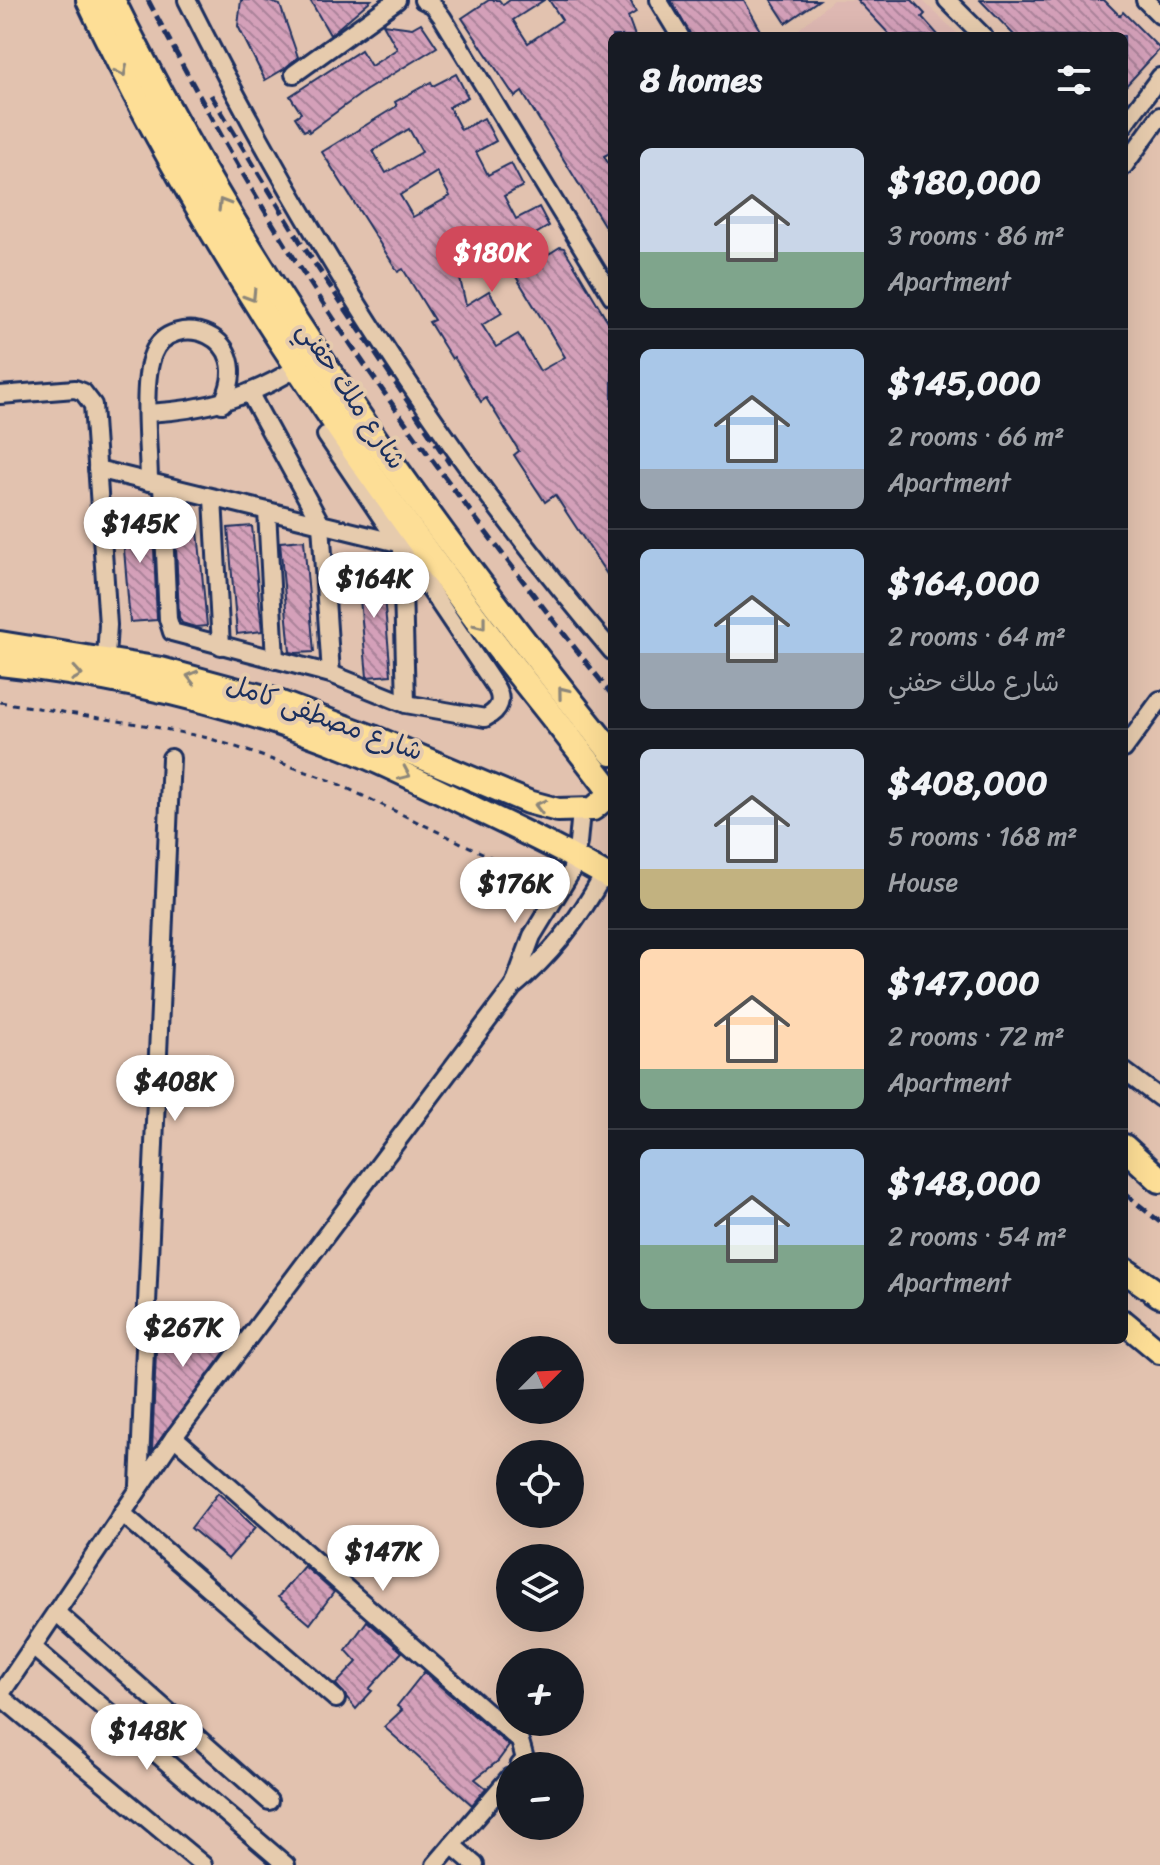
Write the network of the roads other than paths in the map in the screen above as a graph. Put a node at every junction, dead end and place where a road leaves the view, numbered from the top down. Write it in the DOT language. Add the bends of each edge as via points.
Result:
graph roads {
  1 [pos="89,0"];
  2 [pos="112,0"];
  3 [pos="187,0"];
  4 [pos="423,0"];
  5 [pos="658,0"];
  6 [pos="947,0"];
  7 [pos="1145,0"];
  8 [pos="389,2"];
  9 [pos="1160,15"];
  10 [pos="678,32"];
  11 [pos="979,32"];
  12 [pos="294,74"];
  13 [pos="1160,77"];
  14 [pos="1160,116"];
  15 [pos="1128,120"];
  16 [pos="1128,160"];
  17 [pos="608,289"];
  18 [pos="298,367"];
  19 [pos="250,394"];
  20 [pos="0,395"];
  21 [pos="222,404"];
  22 [pos="148,413"];
  23 [pos="326,435"];
  24 [pos="97,469"];
  25 [pos="156,484"];
  26 [pos="213,498"];
  27 [pos="267,511"];
  28 [pos="321,524"];
  29 [pos="400,545"];
  30 [pos="0,643"];
  31 [pos="221,646"];
  32 [pos="608,646"];
  33 [pos="106,658"];
  34 [pos="275,660"];
  35 [pos="0,664"];
  36 [pos="331,674"];
  37 [pos="1160,700"];
  38 [pos="406,704"];
  39 [pos="1128,744"];
  40 [pos="608,748"];
  41 [pos="171,758"];
  42 [pos="608,788"];
  43 [pos="608,796"];
  44 [pos="581,811"];
  45 [pos="567,877"];
  46 [pos="604,881"];
  47 [pos="513,987"];
  48 [pos="1128,1074"];
  49 [pos="1160,1098"];
  50 [pos="1128,1151"];
  51 [pos="1160,1180"];
  52 [pos="1128,1273"];
  53 [pos="1160,1295"];
  54 [pos="1128,1325"];
  55 [pos="1160,1352"];
  56 [pos="174,1437"];
  57 [pos="139,1487"];
  58 [pos="122,1513"];
  59 [pos="57,1613"];
  60 [pos="34,1648"];
  61 [pos="0,1696"];
  62 [pos="336,1699"];
  63 [pos="523,1752"];
  64 [pos="496,1793"];
  65 [pos="269,1801"];
  66 [pos="452,1845"];
  67 [pos="203,1865"];
  68 [pos="286,1865"];
  69 [pos="435,1865"];
  70 [pos="475,1865"];
  1 -- 18 [label="highway, شارع ملك حفني, one-way" via="178,174"];
  40 -- 2 [label="highway, شارع ملك حفني, one-way" via="494,605 359,416 234,222 170,114"];
  3 -- 32 [label="street" via="245,112 374,330 508,522"];
  4 -- 17 [label="street" via="442,17"];
  5 -- 10 [label="street"];
  6 -- 11 [label="street"];
  7 -- 9 [label="street"];
  8 -- 12 [label="street"];
  13 -- 15 [label="street"];
  14 -- 16 [label="street"];
  18 -- 19 [label="street"];
  18 -- 42 [label="highway, شارع ملك حفني, one-way" via="404,521"];
  19 -- 21 [label="street"];
  19 -- 28 [label="street"];
  20 -- 24 [label="street" via="83,392 93,405"];
  21 -- 22 [label="street"];
  21 -- 22 [label="street" via="232,386 233,366 225,348 210,334 189,329 168,336 153,351"];
  22 -- 25 [label="street"];
  23 -- 29 [label="street"];
  24 -- 25 [label="street"];
  24 -- 33 [label="street"];
  25 -- 26 [label="street"];
  25 -- 31 [label="street" via="168,626 178,635"];
  26 -- 27 [label="street"];
  26 -- 31 [label="street"];
  27 -- 28 [label="street"];
  27 -- 34 [label="street"];
  28 -- 29 [label="street"];
  28 -- 36 [label="street"];
  29 -- 38 [label="street"];
  29 -- 38 [label="street" via="500,695 495,713 485,718"];
  30 -- 33 [label="main road, شارع مصطفى كامل"];
  31 -- 34 [label="street"];
  44 -- 33 [label="main road, شارع مصطفى كامل, one-way" via="528,802 268,698"];
  34 -- 36 [label="street"];
  35 -- 45 [label="main road, شارع مصطفى كامل, one-way" via="169,692 293,729 413,778"];
  36 -- 38 [label="street"];
  37 -- 39 [label="street"];
  41 -- 57 [label="street"];
  43 -- 44 [label="main road"];
  44 -- 45 [label="street"];
  45 -- 46 [label="main road, شارع مصطفى كامل"];
  45 -- 47 [label="street" via="532,936"];
  46 -- 47 [label="street" via="553,950"];
  47 -- 56 [label="street"];
  48 -- 49 [label="street"];
  50 -- 51 [label="highway"];
  52 -- 53 [label="highway"];
  54 -- 55 [label="main road"];
  56 -- 57 [label="street"];
  56 -- 63 [label="street" via="520,1741"];
  57 -- 58 [label="street"];
  58 -- 59 [label="street"];
  58 -- 62 [label="street"];
  59 -- 60 [label="street"];
  59 -- 65 [label="street"];
  60 -- 61 [label="street"];
  60 -- 68 [label="street"];
  61 -- 67 [label="street"];
  64 -- 66 [label="street"];
  66 -- 69 [label="street"];
  66 -- 70 [label="street"];
}
